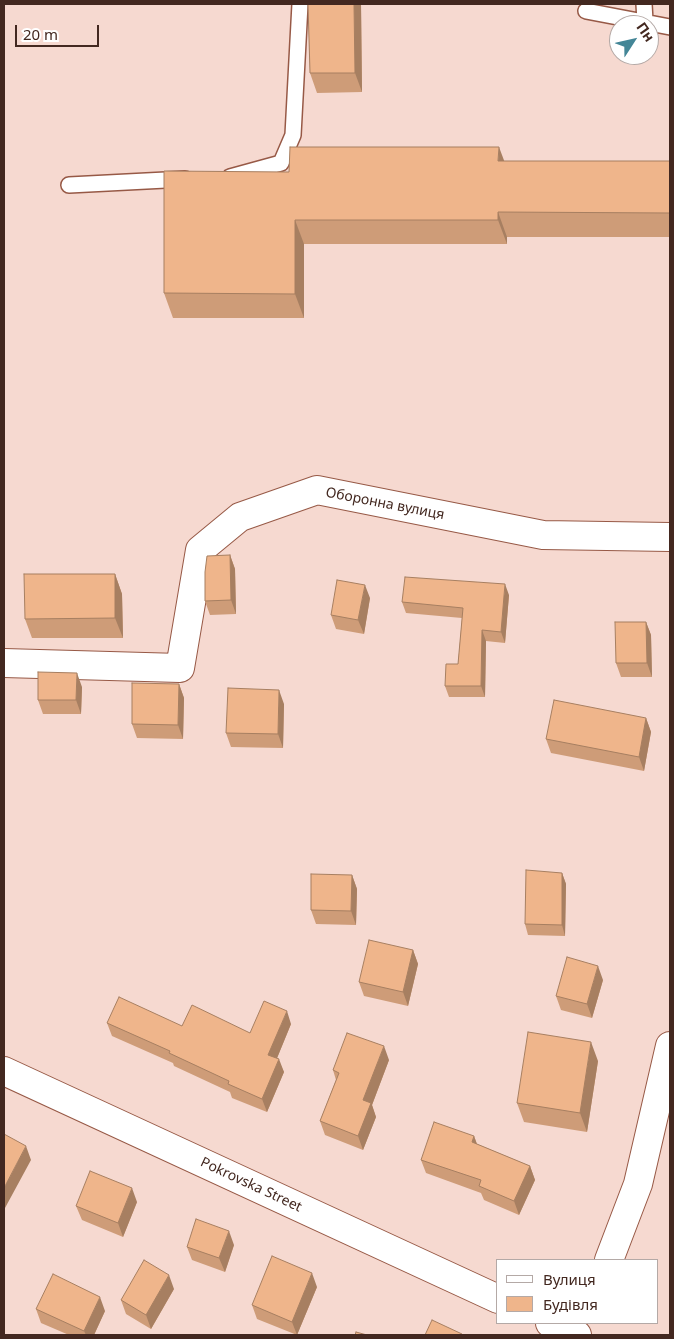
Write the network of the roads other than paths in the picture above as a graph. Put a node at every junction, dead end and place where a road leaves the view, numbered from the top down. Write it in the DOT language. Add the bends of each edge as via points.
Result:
graph roads {
  1 [pos="300,4"];
  2 [pos="586,11"];
  3 [pos="609,15"];
  4 [pos="69,185"];
  5 [pos="670,537"];
  6 [pos="4,663"];
  7 [pos="670,1046"];
  8 [pos="4,1072"];
  9 [pos="609,1259"];
  10 [pos="497,1299"];
  11 [pos="552,1324"];
  12 [pos="577,1335"];
  1 -- 4 [label="lane" via="293,135 280,163 229,177"];
  2 -- 3 [label="lane"];
  5 -- 6 [label="street, Оборонна вулиця" via="543,535 318,490 240,517 200,550 180,668"];
  7 -- 9 [label="street" via="638,1184"];
  8 -- 10 [label="street, Pokrovska Street"];
  11 -- 12 [label="street"];
}
